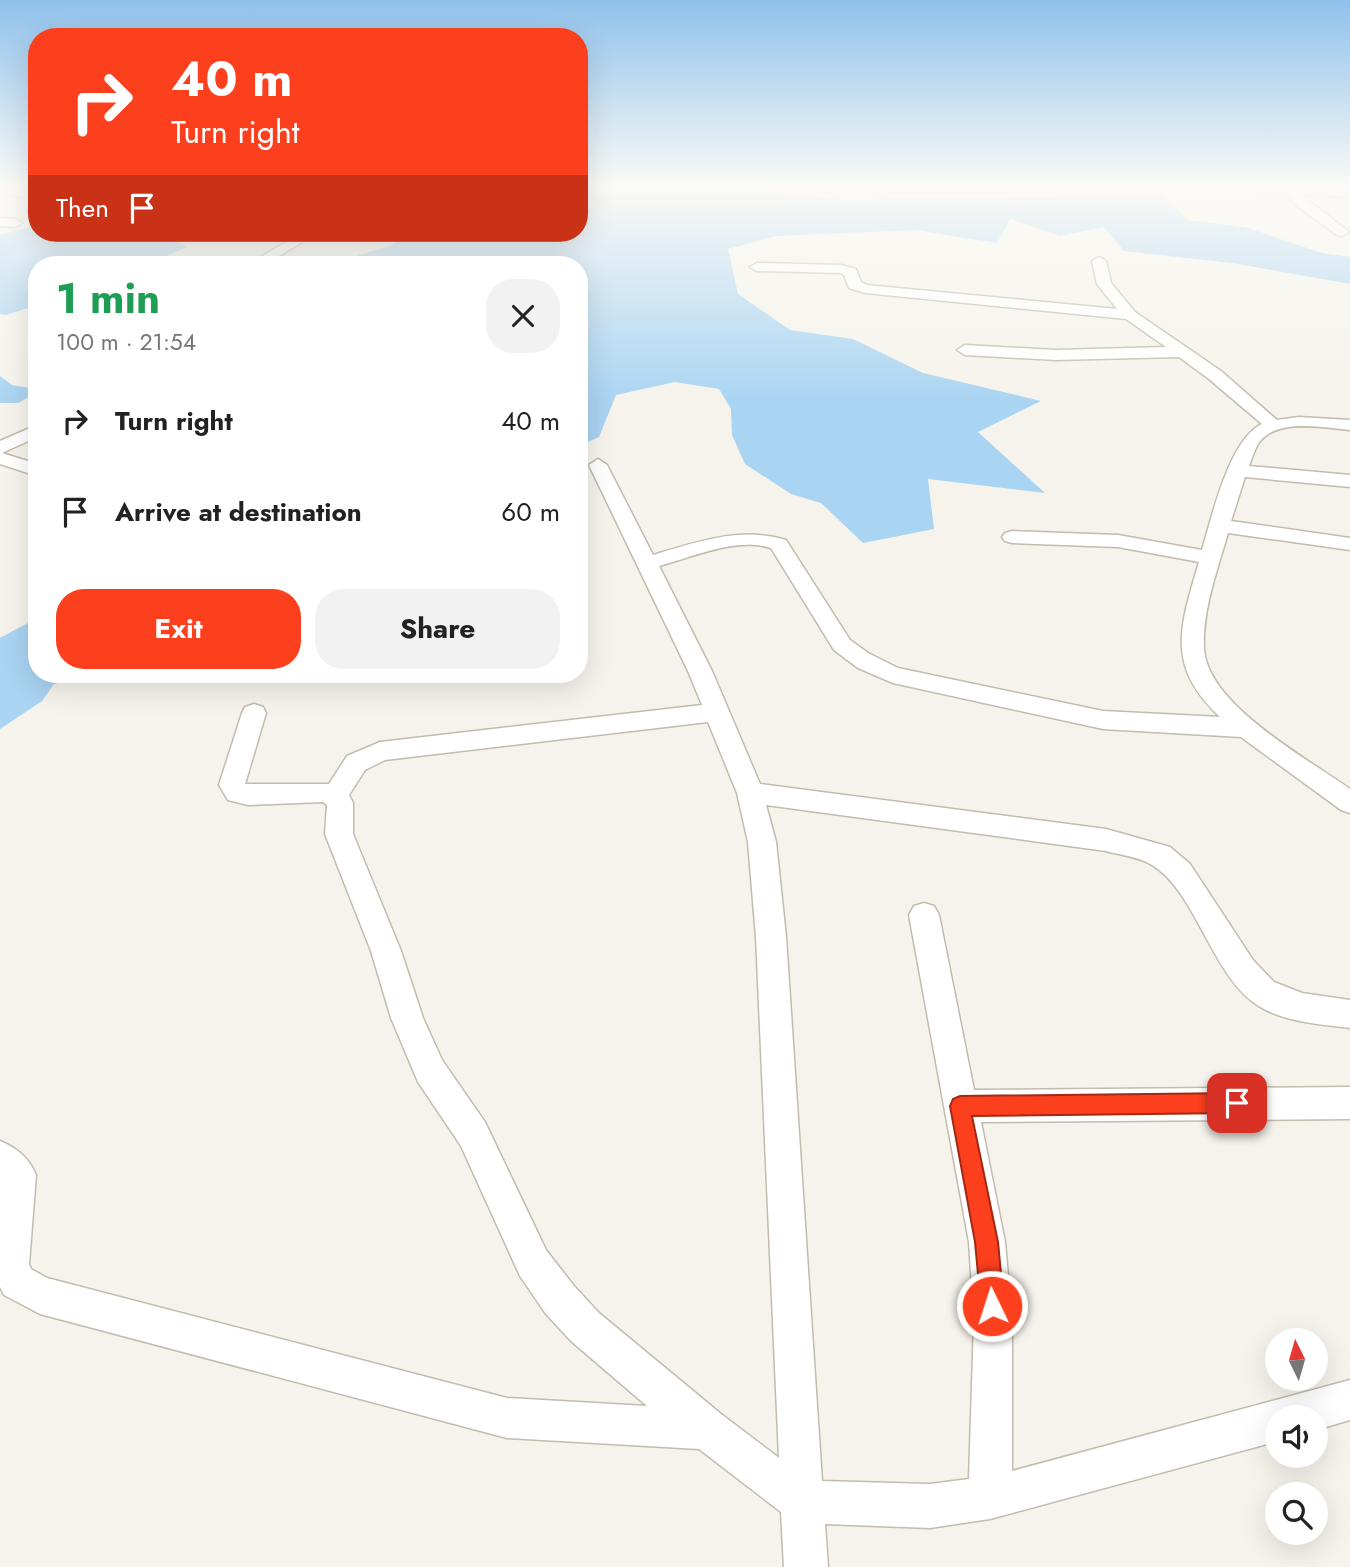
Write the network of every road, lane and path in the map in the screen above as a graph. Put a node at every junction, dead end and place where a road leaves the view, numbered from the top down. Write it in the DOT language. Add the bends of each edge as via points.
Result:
graph roads {
  1 [pos="1099,261"];
  2 [pos="757,267"];
  3 [pos="1130,315"];
  4 [pos="965,350"];
  5 [pos="1180,352"];
  6 [pos="1350,425"];
  7 [pos="1274,426"];
  8 [pos="28,434"];
  9 [pos="3,447"];
  10 [pos="28,464"];
  11 [pos="598,465"];
  12 [pos="1239,471"];
  13 [pos="1350,481"];
  14 [pos="1220,526"];
  15 [pos="1012,537"];
  16 [pos="1350,544"];
  17 [pos="1210,558"];
  18 [pos="646,563"];
  19 [pos="717,712"];
  20 [pos="254,713"];
  21 [pos="1249,728"];
  22 [pos="750,793"];
  23 [pos="335,796"];
  24 [pos="1350,803"];
  25 [pos="923,915"];
  26 [pos="1350,1014"];
  27 [pos="1350,1103"];
  28 [pos="960,1106"];
  29 [pos="0,1158"];
  30 [pos="1350,1400"];
  31 [pos="1328,1406"];
  32 [pos="1265,1424"];
  33 [pos="706,1429"];
  34 [pos="990,1498"];
  35 [pos="803,1502"];
  36 [pos="806,1567"];
  1 -- 3 [label="street" via="1104,284"];
  2 -- 3 [label="street" via="841,269 851,272 854,285 865,289"];
  3 -- 5 [label="street"];
  4 -- 5 [label="street" via="1056,355"];
  5 -- 7 [label="street" via="1233,389"];
  6 -- 7 [label="street"];
  7 -- 12 [label="street" via="1251,440"];
  8 -- 9 [label="street"];
  9 -- 10 [label="street"];
  11 -- 18 [label="street"];
  12 -- 13 [label="street"];
  12 -- 14 [label="street"];
  14 -- 16 [label="street"];
  14 -- 17 [label="street"];
  15 -- 17 [label="street" via="1118,541"];
  17 -- 21 [label="street" via="1191,645 1196,668 1226,709"];
  18 -- 19 [label="street"];
  18 -- 21 [label="street" via="740,540 768,538 779,544 842,645 873,667 1104,720"];
  19 -- 22 [label="street"];
  19 -- 23 [label="street" via="380,751 356,762"];
  20 -- 23 [label="street" via="234,772 232,785 237,793 324,792"];
  21 -- 24 [label="street"];
  22 -- 26 [label="street" via="1106,840 1160,855 1180,872 1242,970 1263,992 1283,1002"];
  22 -- 35 [label="street" via="768,890"];
  23 -- 33 [label="street" via="340,803 339,834 386,951 407,1018 430,1071 472,1134 533,1264 585,1327"];
  25 -- 28 [label="street"];
  27 -- 28 [label="street"];
  28 -- 34 [label="street" via="987,1242 992,1292"];
  29 -- 33 [label="street" via="18,1175 10,1264 17,1282 40,1295 507,1418"];
  30 -- 31 [label="street"];
  32 -- 34 [label="street"];
  33 -- 35 [label="street"];
  34 -- 35 [label="street" via="930,1506"];
  35 -- 36 [label="street"];
}
